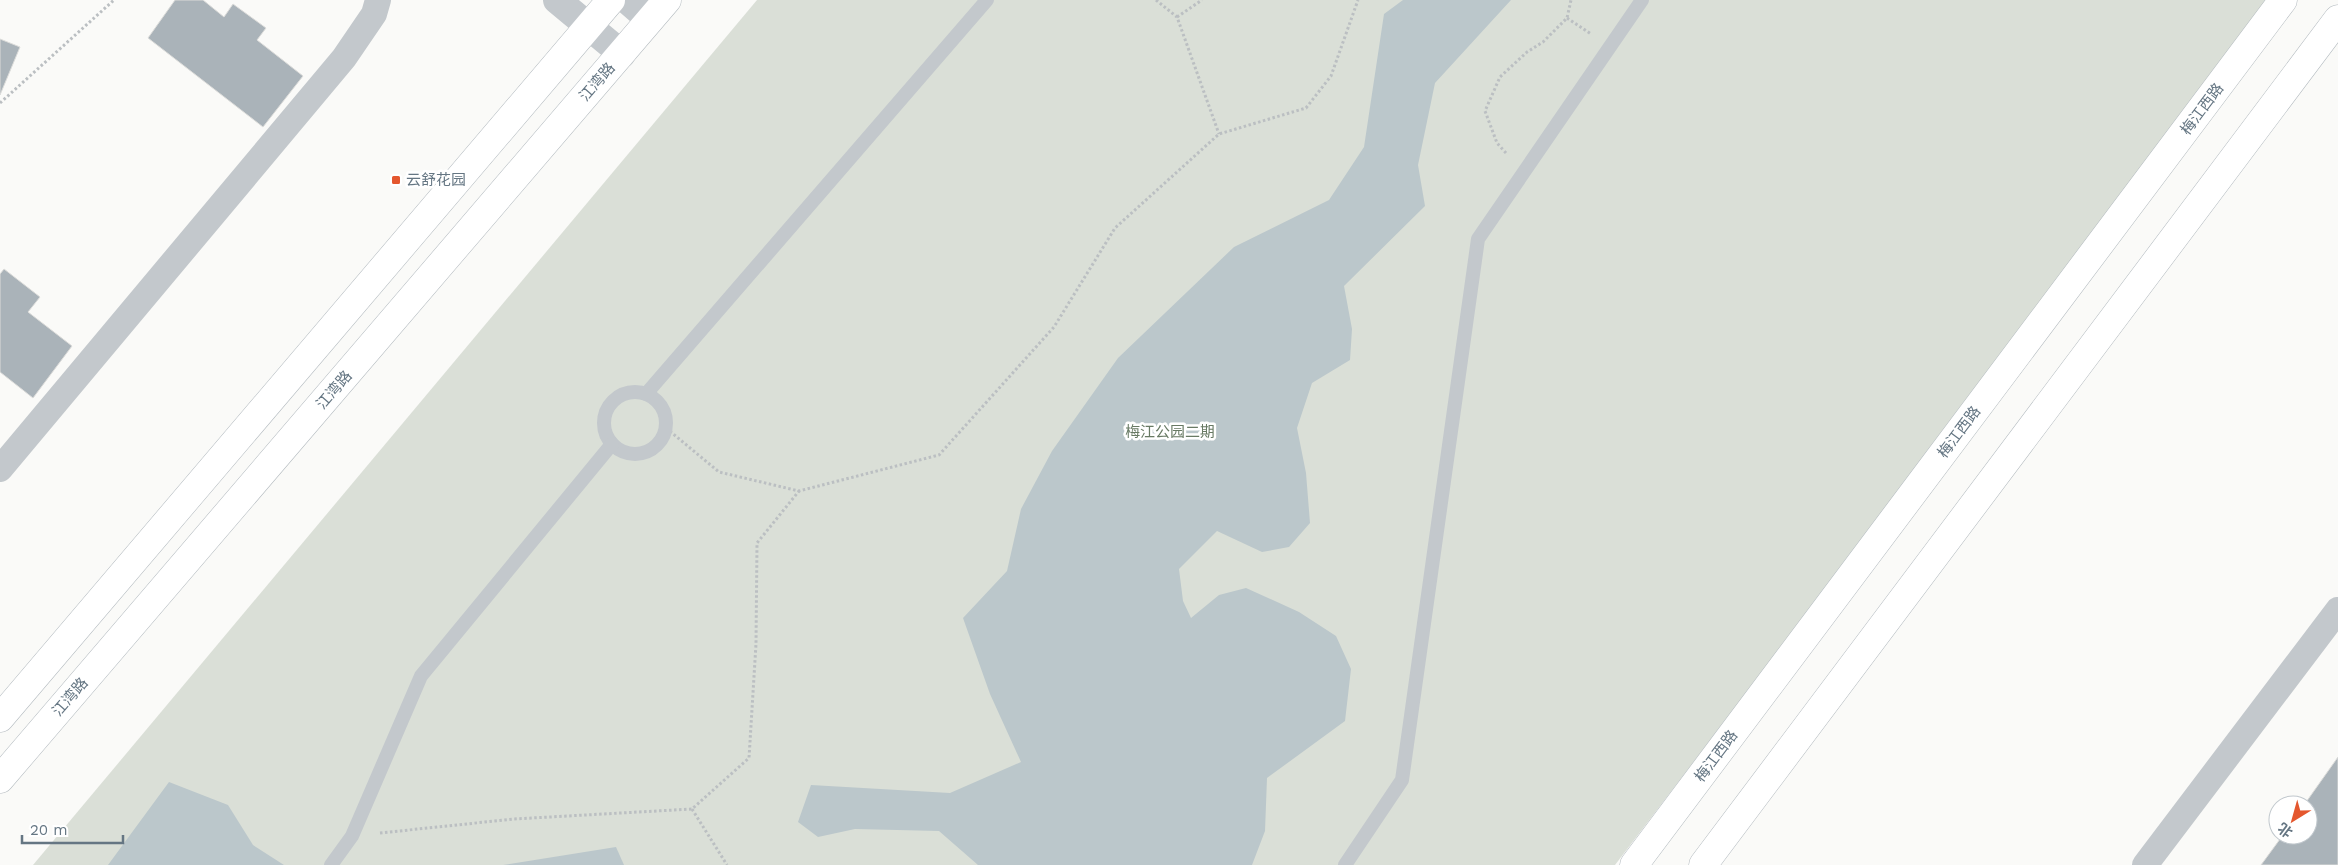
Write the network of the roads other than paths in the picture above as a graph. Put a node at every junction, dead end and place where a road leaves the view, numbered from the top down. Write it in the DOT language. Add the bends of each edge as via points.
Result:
graph roads {
  1 [pos="378,0"];
  2 [pos="557,0"];
  3 [pos="611,0"];
  4 [pos="627,0"];
  5 [pos="988,0"];
  6 [pos="1642,0"];
  7 [pos="2283,0"];
  8 [pos="659,10"];
  9 [pos="2338,19"];
  10 [pos="589,26"];
  11 [pos="622,54"];
  12 [pos="646,394"];
  13 [pos="612,444"];
  14 [pos="0,468"];
  15 [pos="2338,610"];
  16 [pos="0,718"];
  17 [pos="0,780"];
  18 [pos="331,865"];
  19 [pos="1346,865"];
  20 [pos="1634,865"];
  21 [pos="1703,865"];
  22 [pos="2145,865"];
  1 -- 14 [label="street" via="374,14 344,58"];
  2 -- 10 [label="street"];
  3 -- 10 [label="main road"];
  4 -- 8 [label="street"];
  5 -- 12 [label="lane"];
  6 -- 19 [label="lane" via="1478,239 1402,780"];
  7 -- 20 [label="main road, 梅江西路"];
  8 -- 11 [label="main road, 江湾路"];
  9 -- 21 [label="main road"];
  10 -- 11 [label="street"];
  10 -- 16 [label="main road"];
  11 -- 17 [label="main road, 江湾路"];
  12 -- 13 [label="lane" via="626,393 609,405 603,425"];
  12 -- 13 [label="lane" via="662,408 666,428 663,437 649,452 629,454"];
  13 -- 18 [label="lane" via="421,676 352,836"];
  15 -- 22 [label="street"];
}
